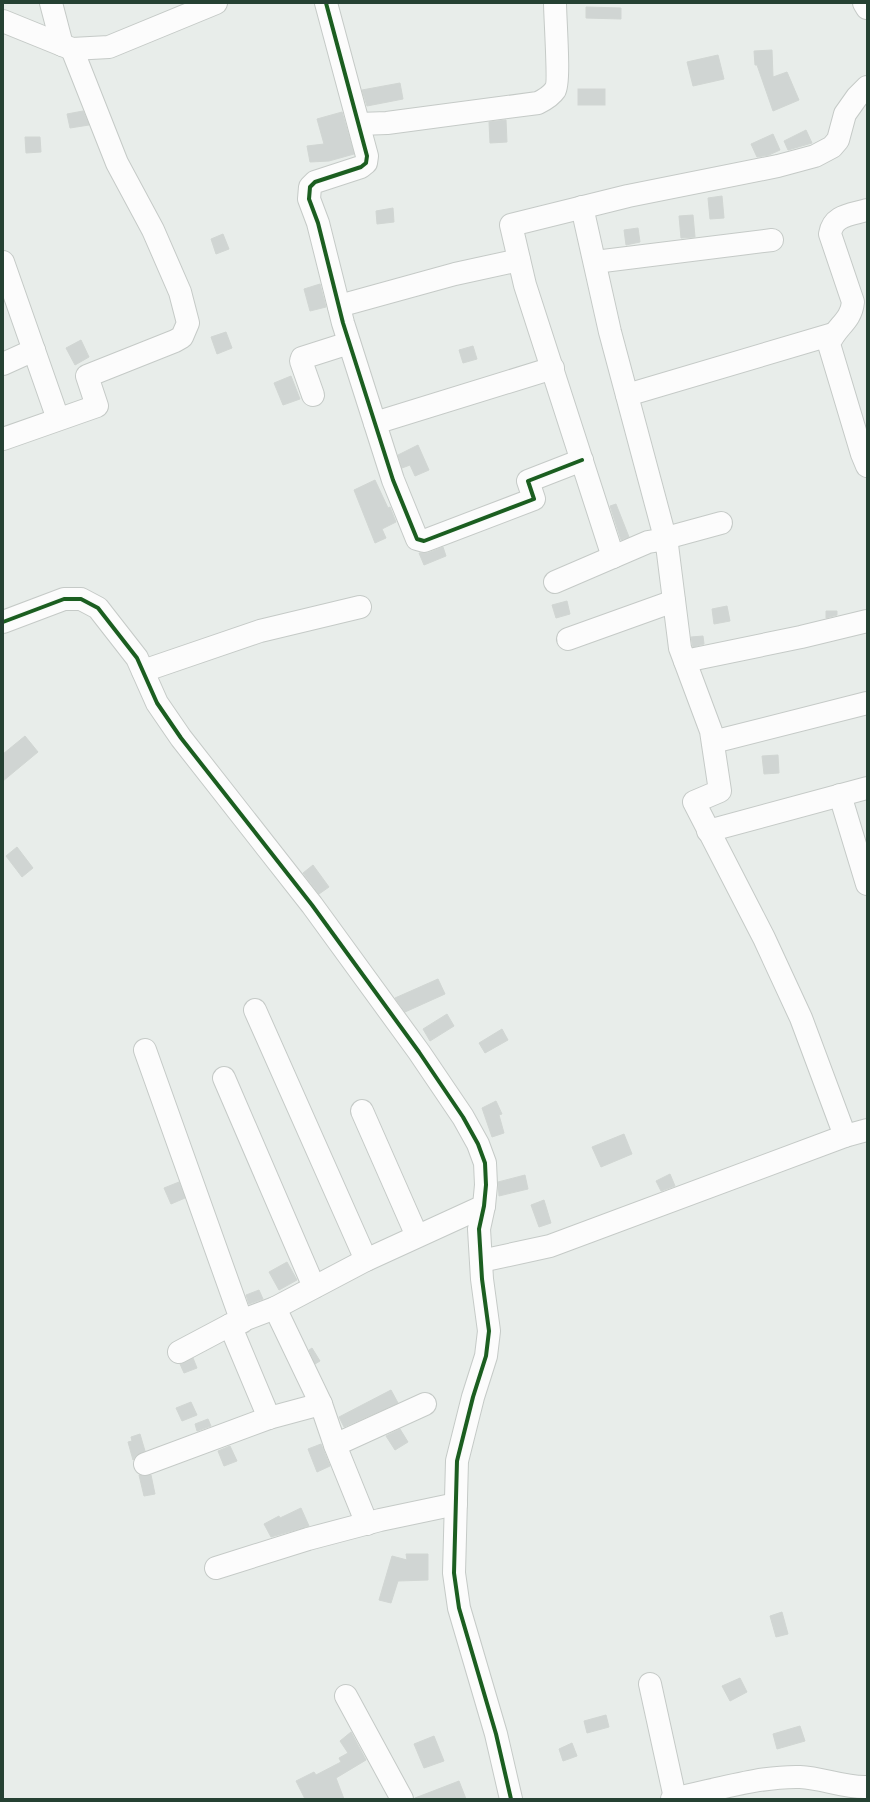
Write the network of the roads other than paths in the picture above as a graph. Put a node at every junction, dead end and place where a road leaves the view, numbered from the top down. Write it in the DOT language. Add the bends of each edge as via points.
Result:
graph roads {
  1 [pos="51,3"];
  2 [pos="216,3"];
  3 [pos="326,3"];
  4 [pos="555,3"];
  5 [pos="864,3"];
  6 [pos="867,8"];
  7 [pos="3,21"];
  8 [pos="67,47"];
  9 [pos="867,87"];
  10 [pos="359,124"];
  11 [pos="582,207"];
  12 [pos="867,210"];
  13 [pos="772,240"];
  14 [pos="519,260"];
  15 [pos="3,262"];
  16 [pos="594,262"];
  17 [pos="339,306"];
  18 [pos="833,334"];
  19 [pos="349,343"];
  20 [pos="34,350"];
  21 [pos="3,364"];
  22 [pos="553,368"];
  23 [pos="313,395"];
  24 [pos="627,395"];
  25 [pos="58,420"];
  26 [pos="375,423"];
  27 [pos="3,439"];
  28 [pos="582,460"];
  29 [pos="867,466"];
  30 [pos="721,523"];
  31 [pos="667,542"];
  32 [pos="613,557"];
  33 [pos="554,582"];
  34 [pos="674,601"];
  35 [pos="360,607"];
  36 [pos="867,620"];
  37 [pos="3,622"];
  38 [pos="568,640"];
  39 [pos="685,661"];
  40 [pos="143,671"];
  41 [pos="867,703"];
  42 [pos="713,742"];
  43 [pos="867,788"];
  44 [pos="840,795"];
  45 [pos="708,831"];
  46 [pos="867,884"];
  47 [pos="255,1010"];
  48 [pos="145,1050"];
  49 [pos="224,1078"];
  50 [pos="362,1111"];
  51 [pos="867,1130"];
  52 [pos="845,1136"];
  53 [pos="484,1206"];
  54 [pos="417,1236"];
  55 [pos="366,1260"];
  56 [pos="481,1261"];
  57 [pos="314,1287"];
  58 [pos="274,1308"];
  59 [pos="236,1323"];
  60 [pos="179,1352"];
  61 [pos="321,1404"];
  62 [pos="425,1404"];
  63 [pos="269,1418"];
  64 [pos="335,1446"];
  65 [pos="145,1464"];
  66 [pos="456,1504"];
  67 [pos="367,1524"];
  68 [pos="216,1568"];
  69 [pos="650,1684"];
  70 [pos="346,1696"];
  71 [pos="867,1787"];
  72 [pos="402,1799"];
  73 [pos="511,1799"];
  74 [pos="674,1799"];
  1 -- 8 [label="street"];
  2 -- 8 [label="street" via="109,46"];
  3 -- 10 [label="street"];
  4 -- 10 [label="street" via="558,74 556,89 548,98 538,103 387,123"];
  5 -- 6 [label="street"];
  7 -- 8 [label="street"];
  8 -- 25 [label="street" via="117,163 152,230 180,292 188,323 182,337 175,342 87,376 96,406"];
  9 -- 11 [label="street" via="845,114 838,140 832,148 815,156"];
  10 -- 17 [label="street" via="367,156 366,163 355,170 315,182 309,193"];
  11 -- 14 [label="street" via="511,224"];
  11 -- 16 [label="street"];
  12 -- 18 [label="street" via="842,217 832,226 830,234 853,302 852,313"];
  13 -- 16 [label="street"];
  14 -- 17 [label="street" via="455,274"];
  14 -- 22 [label="street"];
  15 -- 20 [label="street"];
  16 -- 24 [label="street"];
  17 -- 19 [label="street"];
  18 -- 24 [label="street"];
  18 -- 29 [label="street" via="828,344"];
  19 -- 23 [label="street" via="302,358"];
  19 -- 26 [label="street"];
  20 -- 21 [label="street"];
  20 -- 25 [label="street"];
  22 -- 26 [label="street"];
  22 -- 28 [label="street"];
  24 -- 31 [label="street"];
  25 -- 27 [label="street"];
  26 -- 28 [label="street" via="393,480 417,538 424,541 534,500 528,481"];
  28 -- 32 [label="street"];
  30 -- 31 [label="street"];
  31 -- 32 [label="street" via="648,542"];
  31 -- 34 [label="street"];
  32 -- 33 [label="street"];
  34 -- 38 [label="street"];
  34 -- 39 [label="street" via="680,648"];
  35 -- 40 [label="street" via="260,631"];
  36 -- 39 [label="street" via="801,637"];
  37 -- 40 [label="street" via="64,599 81,599 98,608 137,658"];
  39 -- 42 [label="street"];
  40 -- 53 [label="street" via="157,703 181,738 312,904 463,1116 485,1163"];
  41 -- 42 [label="street"];
  42 -- 45 [label="street" via="720,791 694,802"];
  43 -- 44 [label="street"];
  44 -- 45 [label="street"];
  44 -- 46 [label="street"];
  45 -- 52 [label="street" via="764,938 801,1018"];
  47 -- 55 [label="street"];
  48 -- 59 [label="street"];
  49 -- 57 [label="street"];
  50 -- 54 [label="street"];
  51 -- 52 [label="street"];
  52 -- 56 [label="street" via="550,1246"];
  53 -- 54 [label="street"];
  53 -- 56 [label="street" via="479,1229"];
  54 -- 55 [label="street"];
  55 -- 57 [label="street"];
  56 -- 66 [label="street" via="489,1331 486,1356 457,1461"];
  57 -- 58 [label="street"];
  58 -- 59 [label="street"];
  58 -- 61 [label="street"];
  59 -- 60 [label="street"];
  59 -- 63 [label="street"];
  61 -- 63 [label="street"];
  61 -- 64 [label="street"];
  62 -- 64 [label="street"];
  63 -- 65 [label="street"];
  64 -- 67 [label="street"];
  66 -- 67 [label="street"];
  66 -- 73 [label="street" via="454,1573 459,1608 496,1734"];
  67 -- 68 [label="street" via="308,1539"];
  69 -- 74 [label="street"];
  70 -- 72 [label="street"];
  71 -- 74 [label="street" via="852,1788 801,1777 783,1778"];
}
